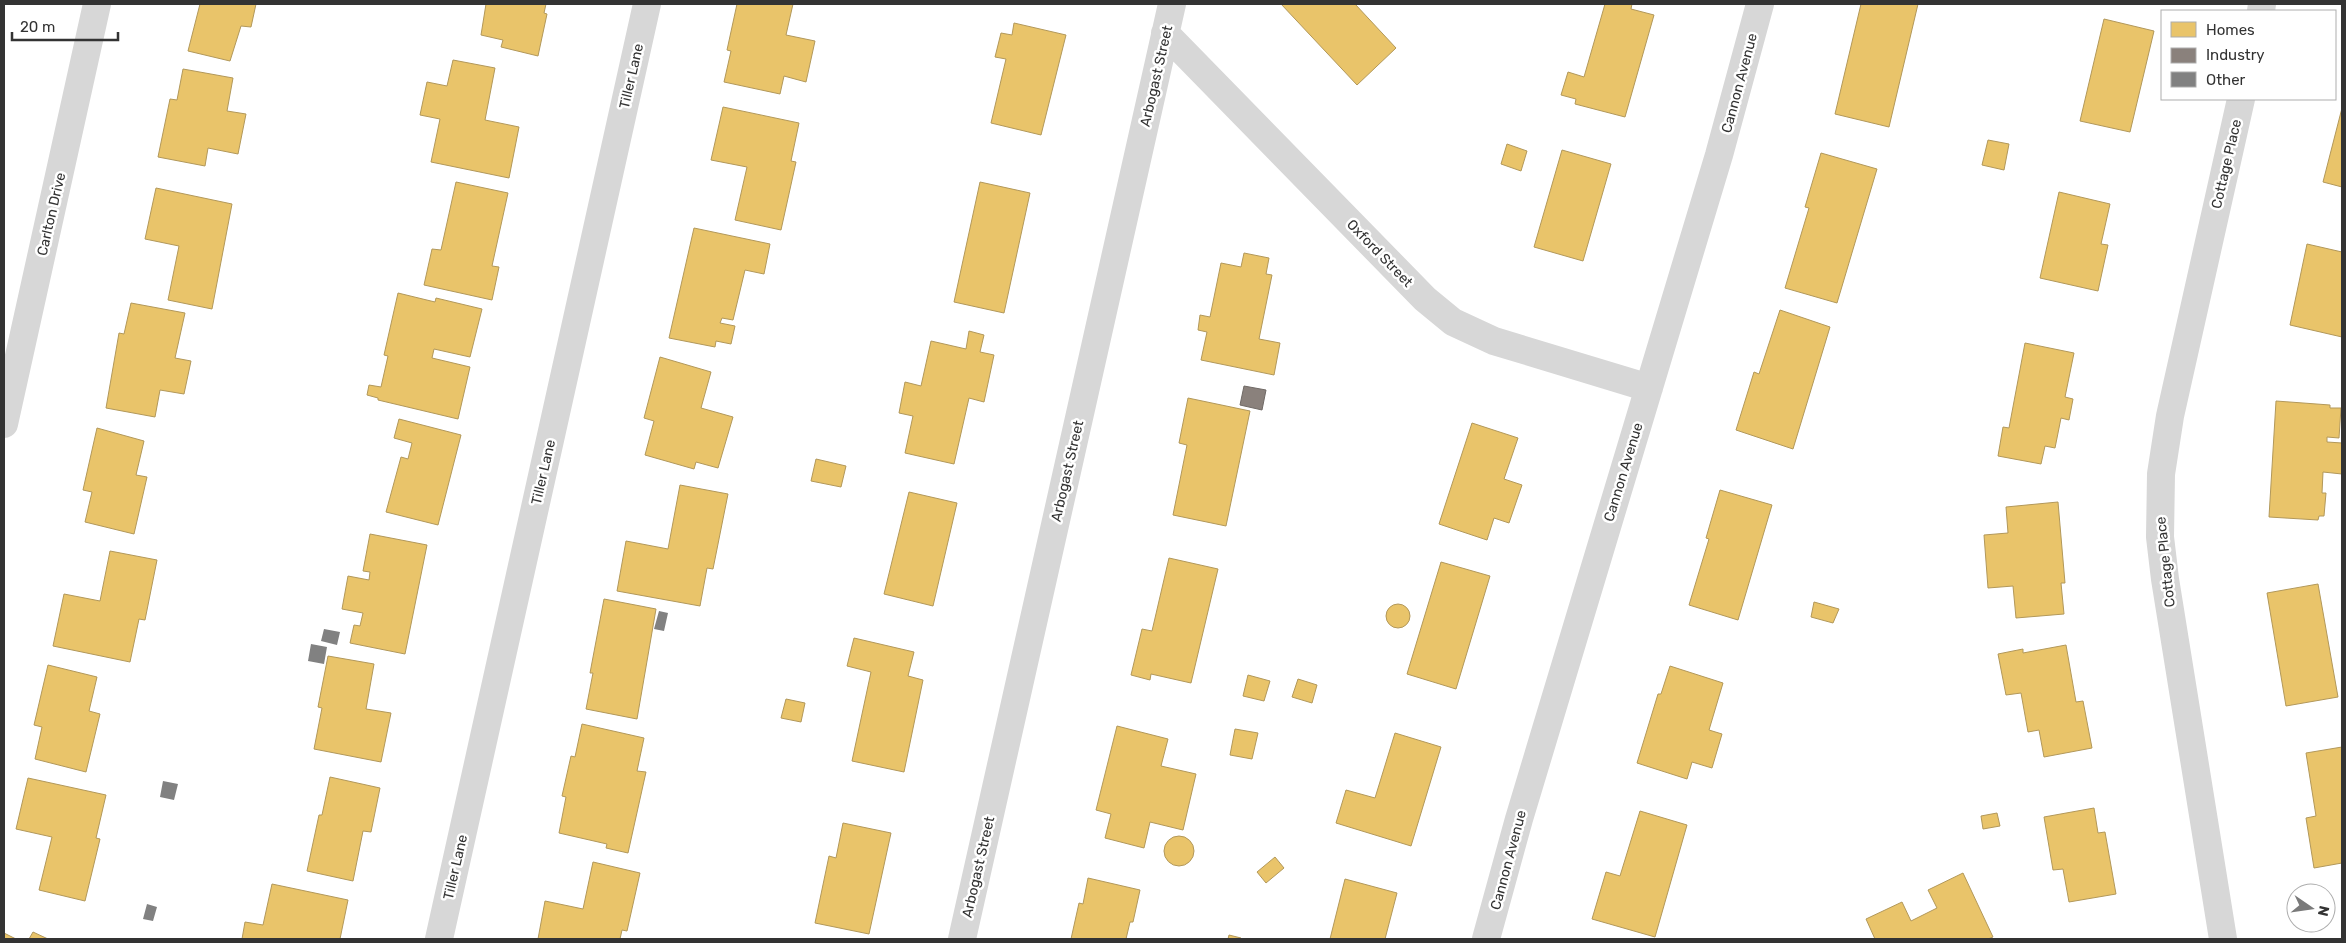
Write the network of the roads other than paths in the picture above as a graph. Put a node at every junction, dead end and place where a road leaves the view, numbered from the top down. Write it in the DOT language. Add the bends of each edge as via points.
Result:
graph roads {
  1 [pos="97,4"];
  2 [pos="647,4"];
  3 [pos="1172,4"];
  4 [pos="1760,4"];
  5 [pos="1165,33"];
  6 [pos="2241,100"];
  7 [pos="1649,388"];
  8 [pos="4,424"];
  9 [pos="439,939"];
  10 [pos="962,939"];
  11 [pos="1486,939"];
  12 [pos="2223,939"];
  1 -- 8 [label="street, Carlton Drive"];
  2 -- 9 [label="street, Tiller Lane"];
  3 -- 5 [label="street, Arbogast Street"];
  4 -- 7 [label="street, Cannon Avenue" via="1719,155"];
  5 -- 7 [label="street, Oxford Street" via="1425,299 1454,322 1494,341"];
  5 -- 10 [label="street, Arbogast Street"];
  6 -- 12 [label="street, Cottage Place" via="2170,416 2161,474 2160,537 2165,579"];
  7 -- 11 [label="street, Cannon Avenue"];
}
